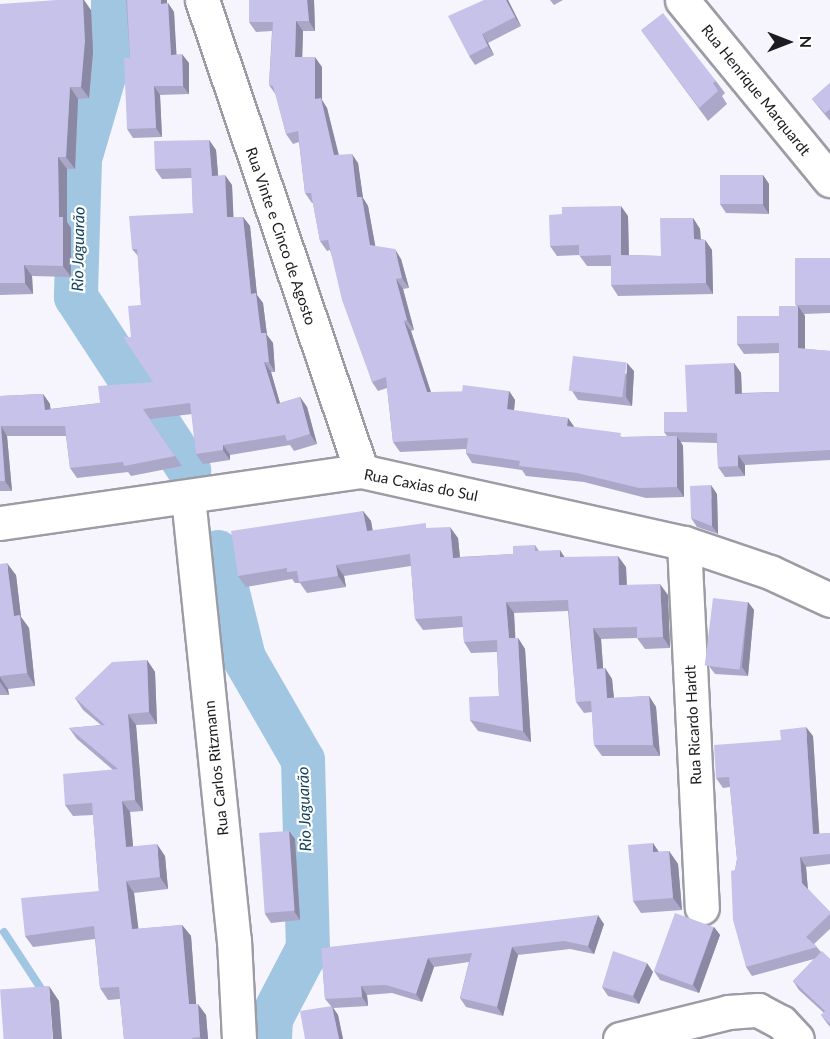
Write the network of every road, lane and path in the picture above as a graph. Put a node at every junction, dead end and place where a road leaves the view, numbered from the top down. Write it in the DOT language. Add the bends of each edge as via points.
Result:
graph roads {
  1 [pos="202,0"];
  2 [pos="682,0"];
  3 [pos="830,180"];
  4 [pos="361,471"];
  5 [pos="188,497"];
  6 [pos="0,523"];
  7 [pos="684,543"];
  8 [pos="830,600"];
  9 [pos="702,908"];
  10 [pos="239,1039"];
  11 [pos="620,1039"];
  12 [pos="797,1039"];
  1 -- 4 [label="street, Rua Vinte e Cinco de Agosto"];
  2 -- 3 [label="street, Rua Henrique Marquardt"];
  4 -- 5 [label="street, Rua Caxias do Sul"];
  4 -- 7 [label="street, Rua Caxias do Sul"];
  5 -- 6 [label="street, Rua Caxias do Sul"];
  5 -- 10 [label="street, Rua Carlos Ritzmann" via="234,940"];
  7 -- 8 [label="street, Rua Caxias do Sul" via="770,572"];
  7 -- 9 [label="street, Rua Ricardo Hardt"];
  11 -- 12 [label="street" via="728,1012 758,1010 781,1022"];
}
